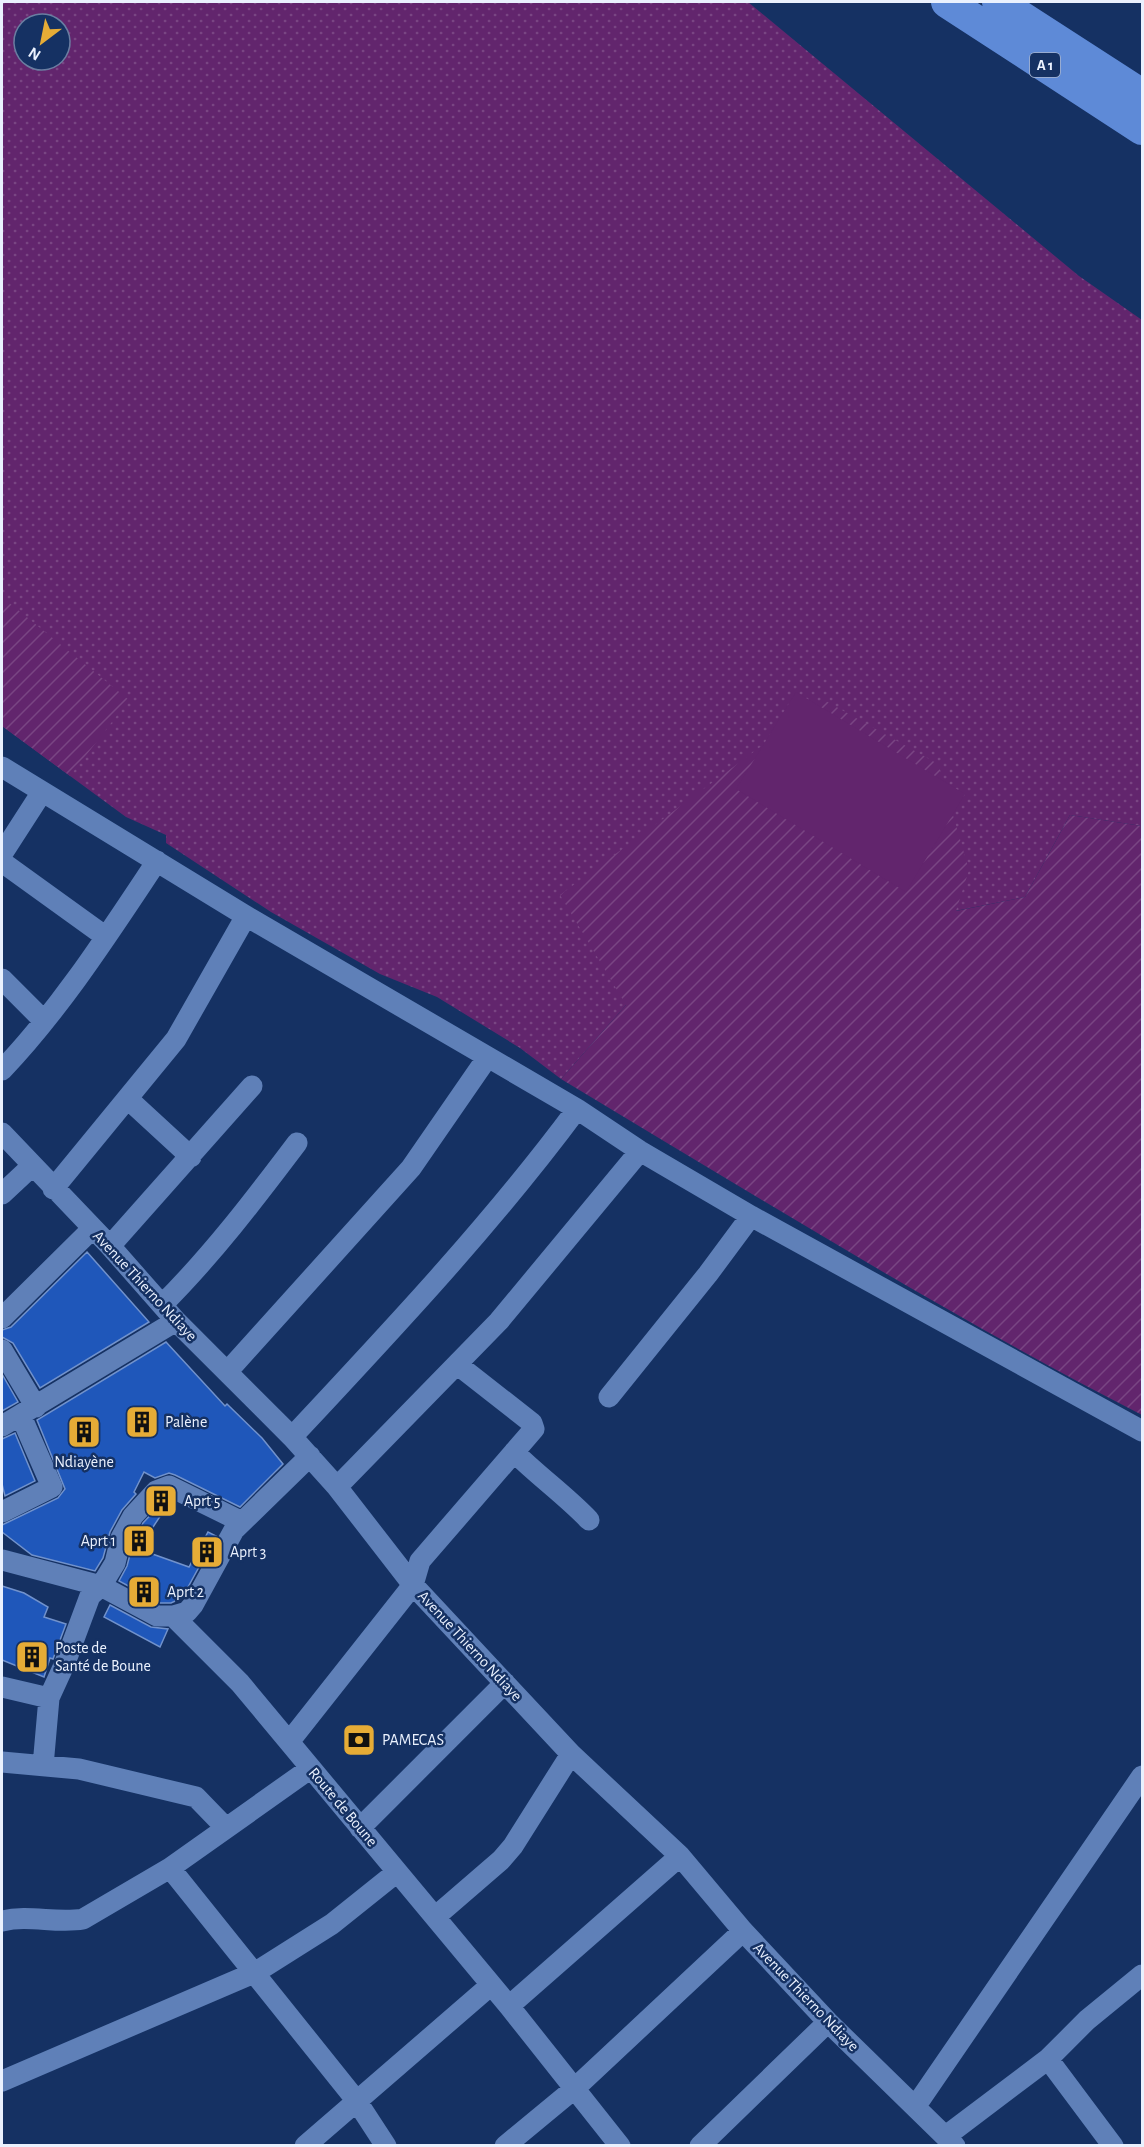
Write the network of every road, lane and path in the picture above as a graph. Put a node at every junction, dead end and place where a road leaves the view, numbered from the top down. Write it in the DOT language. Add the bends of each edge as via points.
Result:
graph roads {
  1 [pos="947,2"];
  2 [pos="998,2"];
  3 [pos="1143,95"];
  4 [pos="1143,129"];
  5 [pos="2,767"];
  6 [pos="42,792"];
  7 [pos="2,854"];
  8 [pos="157,861"];
  9 [pos="2,862"];
  10 [pos="246,916"];
  11 [pos="106,937"];
  12 [pos="2,979"];
  13 [pos="44,1021"];
  14 [pos="487,1058"];
  15 [pos="2,1070"];
  16 [pos="252,1086"];
  17 [pos="128,1099"];
  18 [pos="577,1109"];
  19 [pos="2,1133"];
  20 [pos="297,1143"];
  21 [pos="640,1151"];
  22 [pos="191,1157"];
  23 [pos="32,1166"];
  24 [pos="53,1189"];
  25 [pos="2,1194"];
  26 [pos="751,1216"];
  27 [pos="92,1229"];
  28 [pos="110,1246"];
  29 [pos="162,1305"];
  30 [pos="2,1317"];
  31 [pos="176,1321"];
  32 [pos="2,1350"];
  33 [pos="458,1365"];
  34 [pos="228,1371"];
  35 [pos="609,1396"];
  36 [pos="28,1411"];
  37 [pos="2,1426"];
  38 [pos="1143,1431"];
  39 [pos="292,1437"];
  40 [pos="514,1452"];
  41 [pos="310,1456"];
  42 [pos="337,1487"];
  43 [pos="2,1512"];
  44 [pos="589,1520"];
  45 [pos="242,1522"];
  46 [pos="2,1560"];
  47 [pos="101,1586"];
  48 [pos="413,1586"];
  49 [pos="174,1616"];
  50 [pos="505,1683"];
  51 [pos="2,1687"];
  52 [pos="49,1698"];
  53 [pos="289,1742"];
  54 [pos="571,1755"];
  55 [pos="2,1762"];
  56 [pos="43,1766"];
  57 [pos="311,1768"];
  58 [pos="1139,1787"];
  59 [pos="226,1828"];
  60 [pos="360,1828"];
  61 [pos="680,1856"];
  62 [pos="170,1868"];
  63 [pos="397,1872"];
  64 [pos="435,1917"];
  65 [pos="2,1921"];
  66 [pos="743,1931"];
  67 [pos="255,1972"];
  68 [pos="1143,1975"];
  69 [pos="491,1985"];
  70 [pos="509,2006"];
  71 [pos="828,2022"];
  72 [pos="1048,2059"];
  73 [pos="2,2081"];
  74 [pos="574,2089"];
  75 [pos="356,2100"];
  76 [pos="915,2107"];
  77 [pos="951,2143"];
  78 [pos="306,2145"];
  79 [pos="386,2145"];
  80 [pos="505,2145"];
  81 [pos="620,2145"];
  82 [pos="700,2145"];
  83 [pos="1113,2145"];
  1 -- 4 [label="highway, A 1"];
  2 -- 3 [label="highway, A 1"];
  5 -- 6 [label="street"];
  6 -- 7 [label="street"];
  6 -- 8 [label="street"];
  8 -- 10 [label="street"];
  8 -- 11 [label="street"];
  9 -- 11 [label="street"];
  10 -- 14 [label="street"];
  10 -- 17 [label="street" via="176,1039"];
  11 -- 13 [label="street"];
  12 -- 13 [label="street"];
  13 -- 15 [label="street"];
  14 -- 18 [label="street"];
  14 -- 34 [label="street" via="411,1168"];
  16 -- 22 [label="street"];
  17 -- 22 [label="street"];
  17 -- 24 [label="street"];
  18 -- 21 [label="street"];
  18 -- 39 [label="street" via="431,1287"];
  19 -- 23 [label="street, Avenue Thierno Ndiaye"];
  20 -- 29 [label="street" via="225,1237"];
  21 -- 26 [label="street"];
  21 -- 33 [label="street" via="520,1297"];
  22 -- 28 [label="street"];
  23 -- 24 [label="street, Avenue Thierno Ndiaye"];
  23 -- 25 [label="street"];
  24 -- 27 [label="street, Avenue Thierno Ndiaye"];
  26 -- 35 [label="street"];
  26 -- 38 [label="street"];
  27 -- 28 [label="street, Avenue Thierno Ndiaye"];
  27 -- 30 [label="street"];
  28 -- 29 [label="street, Avenue Thierno Ndiaye"];
  29 -- 31 [label="street, Avenue Thierno Ndiaye"];
  31 -- 34 [label="street, Avenue Thierno Ndiaye"];
  31 -- 36 [label="street"];
  32 -- 36 [label="street"];
  33 -- 40 [label="street" via="532,1423 534,1429"];
  33 -- 42 [label="street"];
  34 -- 39 [label="street, Avenue Thierno Ndiaye"];
  36 -- 37 [label="street"];
  36 -- 43 [label="street" via="52,1487"];
  39 -- 41 [label="street, Avenue Thierno Ndiaye"];
  40 -- 44 [label="street"];
  40 -- 48 [label="street" via="420,1561"];
  41 -- 42 [label="street, Avenue Thierno Ndiaye"];
  41 -- 45 [label="street"];
  42 -- 48 [label="street, Avenue Thierno Ndiaye"];
  45 -- 47 [label="street" via="175,1488 161,1487 133,1516 121,1538 115,1563"];
  45 -- 49 [label="street" via="194,1605"];
  46 -- 47 [label="street"];
  47 -- 49 [label="street" via="157,1616"];
  47 -- 52 [label="street" via="90,1596"];
  48 -- 50 [label="street, Avenue Thierno Ndiaye"];
  48 -- 53 [label="street"];
  49 -- 53 [label="street, Route de Boune" via="240,1683"];
  50 -- 54 [label="street, Avenue Thierno Ndiaye"];
  50 -- 60 [label="street"];
  51 -- 52 [label="street"];
  52 -- 56 [label="street"];
  53 -- 57 [label="street, Route de Boune"];
  54 -- 61 [label="street, Avenue Thierno Ndiaye"];
  54 -- 64 [label="street" via="513,1846"];
  55 -- 56 [label="street"];
  56 -- 59 [label="street" via="79,1769 196,1797"];
  57 -- 59 [label="street"];
  57 -- 60 [label="street, Route de Boune"];
  58 -- 76 [label="street"];
  59 -- 62 [label="street"];
  60 -- 63 [label="street, Route de Boune"];
  61 -- 66 [label="street, Avenue Thierno Ndiaye"];
  61 -- 70 [label="street"];
  62 -- 65 [label="street" via="83,1919"];
  62 -- 67 [label="street"];
  63 -- 64 [label="street, Route de Boune"];
  63 -- 67 [label="street" via="332,1924"];
  64 -- 69 [label="street, Route de Boune"];
  66 -- 71 [label="street, Avenue Thierno Ndiaye"];
  66 -- 74 [label="street"];
  67 -- 73 [label="street"];
  67 -- 75 [label="street"];
  68 -- 72 [label="street"];
  69 -- 70 [label="street, Route de Boune"];
  69 -- 75 [label="street"];
  70 -- 74 [label="street, Route de Boune"];
  71 -- 76 [label="street, Avenue Thierno Ndiaye"];
  71 -- 82 [label="street"];
  72 -- 77 [label="street"];
  72 -- 83 [label="street"];
  74 -- 80 [label="street"];
  74 -- 81 [label="street, Route de Boune"];
  75 -- 78 [label="street"];
  75 -- 79 [label="street"];
  76 -- 77 [label="street, Avenue Thierno Ndiaye"];
}
